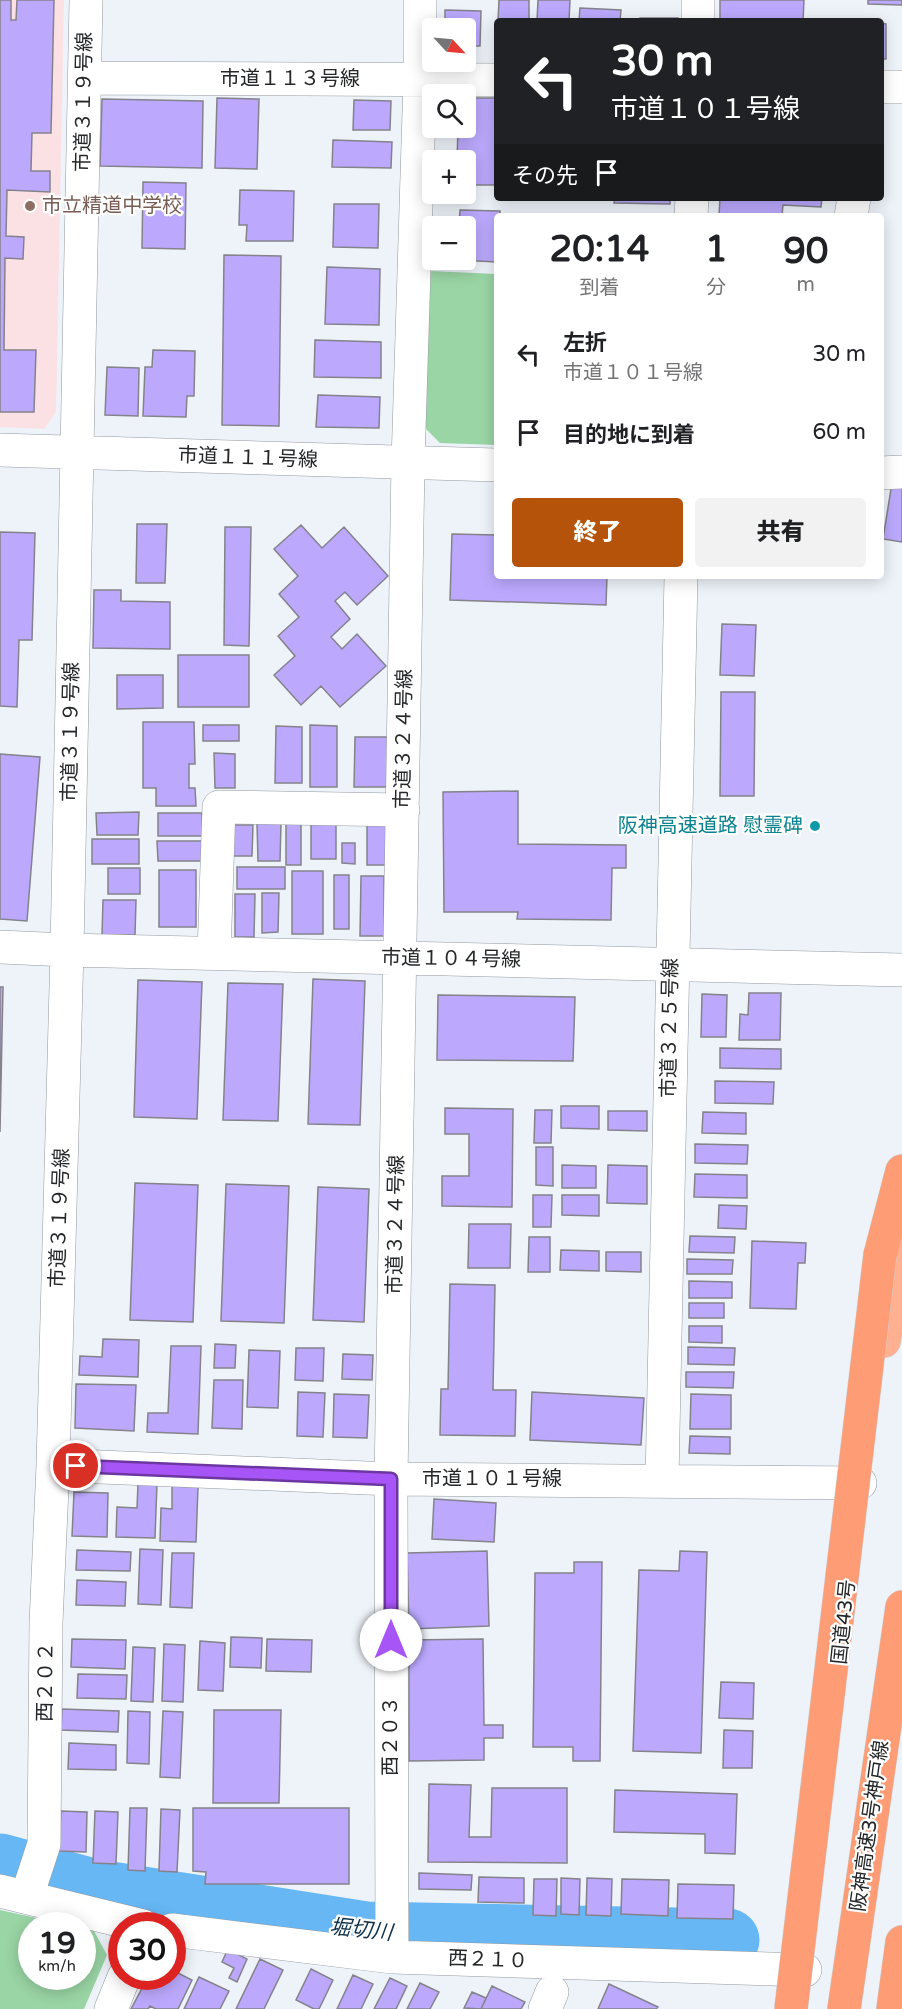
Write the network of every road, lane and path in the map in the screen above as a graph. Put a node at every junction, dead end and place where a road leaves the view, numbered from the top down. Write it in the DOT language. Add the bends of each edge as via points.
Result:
graph roads {
  1 [pos="86,0"];
  2 [pos="420,0"];
  3 [pos="698,0"];
  4 [pos="698,18"];
  5 [pos="84,78"];
  6 [pos="420,80"];
  7 [pos="494,80"];
  8 [pos="884,87"];
  9 [pos="902,87"];
  10 [pos="0,450"];
  11 [pos="76,452"];
  12 [pos="408,463"];
  13 [pos="494,465"];
  14 [pos="902,472"];
  15 [pos="884,473"];
  16 [pos="681,579"];
  17 [pos="402,810"];
  18 [pos="0,947"];
  19 [pos="67,950"];
  20 [pos="214,954"];
  21 [pos="400,957"];
  22 [pos="671,963"];
  23 [pos="902,970"];
  24 [pos="902,1171"];
  25 [pos="891,1246"];
  26 [pos="53,1465"];
  27 [pos="391,1479"];
  28 [pos="662,1480"];
  29 [pos="860,1483"];
  30 [pos="902,1607"];
  31 [pos="13,1894"];
  32 [pos="108,1917"];
  33 [pos="186,1932"];
  34 [pos="902,1942"];
  35 [pos="392,1955"];
  36 [pos="805,1970"];
  37 [pos="119,1990"];
  38 [pos="111,2009"];
  39 [pos="791,2009"];
  40 [pos="802,2009"];
  41 [pos="844,2009"];
  42 [pos="893,2009"];
  1 -- 5 [label="street, 市道３１９号線"];
  2 -- 6 [label="street, 市道３２４号線"];
  3 -- 4 [label="street"];
  5 -- 6 [label="street, 市道１１３号線"];
  5 -- 11 [label="street, 市道３１９号線"];
  6 -- 7 [label="street, 市道１１３号線"];
  6 -- 12 [label="street, 市道３２４号線"];
  8 -- 9 [label="street"];
  10 -- 11 [label="street, 市道１１１号線"];
  11 -- 12 [label="street, 市道１１１号線"];
  11 -- 19 [label="street, 市道３１９号線"];
  12 -- 13 [label="street, 市道１１１号線"];
  12 -- 17 [label="street, 市道３２４号線"];
  14 -- 15 [label="street"];
  16 -- 22 [label="street, 市道３２５号線"];
  17 -- 20 [label="street" via="219,807"];
  17 -- 21 [label="street, 市道３２４号線"];
  18 -- 19 [label="street, 市道１０４号線"];
  19 -- 20 [label="street, 市道１０４号線"];
  19 -- 26 [label="street, 市道３１９号線"];
  20 -- 21 [label="street, 市道１０４号線"];
  21 -- 22 [label="street, 市道１０４号線"];
  21 -- 27 [label="street, 市道３２４号線"];
  22 -- 23 [label="street, 市道１０４号線"];
  22 -- 28 [label="street, 市道３２５号線"];
  24 -- 25 [label="highway"];
  25 -- 29 [label="highway, 国道43号"];
  25 -- 39 [label="highway, bridge"];
  26 -- 27 [label="street, 市道１０１号線"];
  26 -- 31 [label="street, 西２０２" via="46,1623 44,1844"];
  27 -- 28 [label="street, 市道１０１号線"];
  27 -- 35 [label="street, 西２０３"];
  28 -- 29 [label="street, 市道１０１号線"];
  29 -- 36 [label="highway, 国道43号"];
  30 -- 41 [label="highway, 阪神高速3号神戸線"];
  31 -- 32 [label="street"];
  33 -- 35 [label="street, 西２１０"];
  34 -- 42 [label="highway"];
  35 -- 36 [label="street, 西２１０"];
  36 -- 40 [label="highway, 国道43号"];
  37 -- 38 [label="street"];
}
